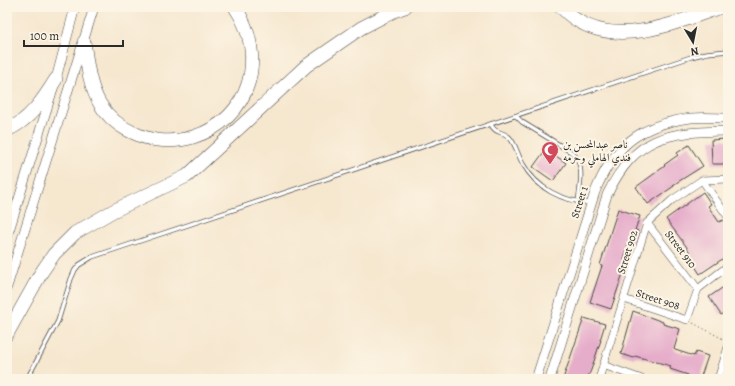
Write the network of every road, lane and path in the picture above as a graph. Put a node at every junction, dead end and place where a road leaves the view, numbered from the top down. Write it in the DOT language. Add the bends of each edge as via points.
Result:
graph roads {
  1 [pos="236,7"];
  2 [pos="405,7"];
  3 [pos="721,7"];
  4 [pos="75,8"];
  5 [pos="562,8"];
  6 [pos="93,11"];
  7 [pos="84,42"];
  8 [pos="728,51"];
  9 [pos="56,79"];
  10 [pos="516,116"];
  11 [pos="728,118"];
  12 [pos="491,124"];
  13 [pos="7,130"];
  14 [pos="728,131"];
  15 [pos="728,179"];
  16 [pos="702,180"];
  17 [pos="578,202"];
  18 [pos="591,203"];
  19 [pos="728,217"];
  20 [pos="647,223"];
  21 [pos="7,237"];
  22 [pos="728,266"];
  23 [pos="7,287"];
  24 [pos="698,289"];
  25 [pos="624,300"];
  26 [pos="687,320"];
  27 [pos="7,334"];
  28 [pos="549,337"];
  29 [pos="728,342"];
  30 [pos="728,347"];
  31 [pos="603,365"];
  32 [pos="550,378"];
  33 [pos="27,379"];
  34 [pos="536,379"];
  35 [pos="599,379"];
  36 [pos="642,379"];
  37 [pos="718,379"];
  1 -- 7 [label="highway" via="246,25 252,44 249,83 238,106 226,119 206,132 189,138 153,140 134,133 114,120 100,104 93,88"];
  2 -- 27 [label="highway" via="361,28 306,66 187,176 113,211 75,233 54,254 41,273"];
  3 -- 5 [label="highway" via="656,29 629,33 610,33 594,28 577,21"];
  4 -- 9 [label="street"];
  6 -- 7 [label="street"];
  7 -- 23 [label="street"];
  8 -- 10 [label="lane" via="691,57"];
  9 -- 13 [label="highway" via="41,103 23,120"];
  9 -- 21 [label="street"];
  10 -- 12 [label="lane"];
  10 -- 17 [label="lane" via="576,156 580,172"];
  11 -- 18 [label="street, Street 1" via="692,118 653,126 624,146 611,160 602,174"];
  12 -- 17 [label="lane" via="495,130 509,137 523,165 541,186 558,196"];
  12 -- 33 [label="lane" via="84,261 75,270 58,321"];
  14 -- 32 [label="street" via="695,132 658,140 644,146 621,168 607,194"];
  15 -- 16 [label="street"];
  16 -- 19 [label="street"];
  16 -- 20 [label="street, Street 902" via="672,200"];
  17 -- 18 [label="lane"];
  18 -- 28 [label="street, Street 1"];
  20 -- 24 [label="street, Street 910"];
  20 -- 25 [label="street, Street 902"];
  22 -- 24 [label="street"];
  24 -- 26 [label="street, Street 908"];
  25 -- 26 [label="street, Street 908"];
  25 -- 31 [label="street, Street 902"];
  26 -- 29 [label="path"];
  28 -- 32 [label="street" via="554,344"];
  28 -- 34 [label="street, Street 1"];
  30 -- 37 [label="street"];
  31 -- 35 [label="street, Street 902"];
  31 -- 36 [label="street"];
}
